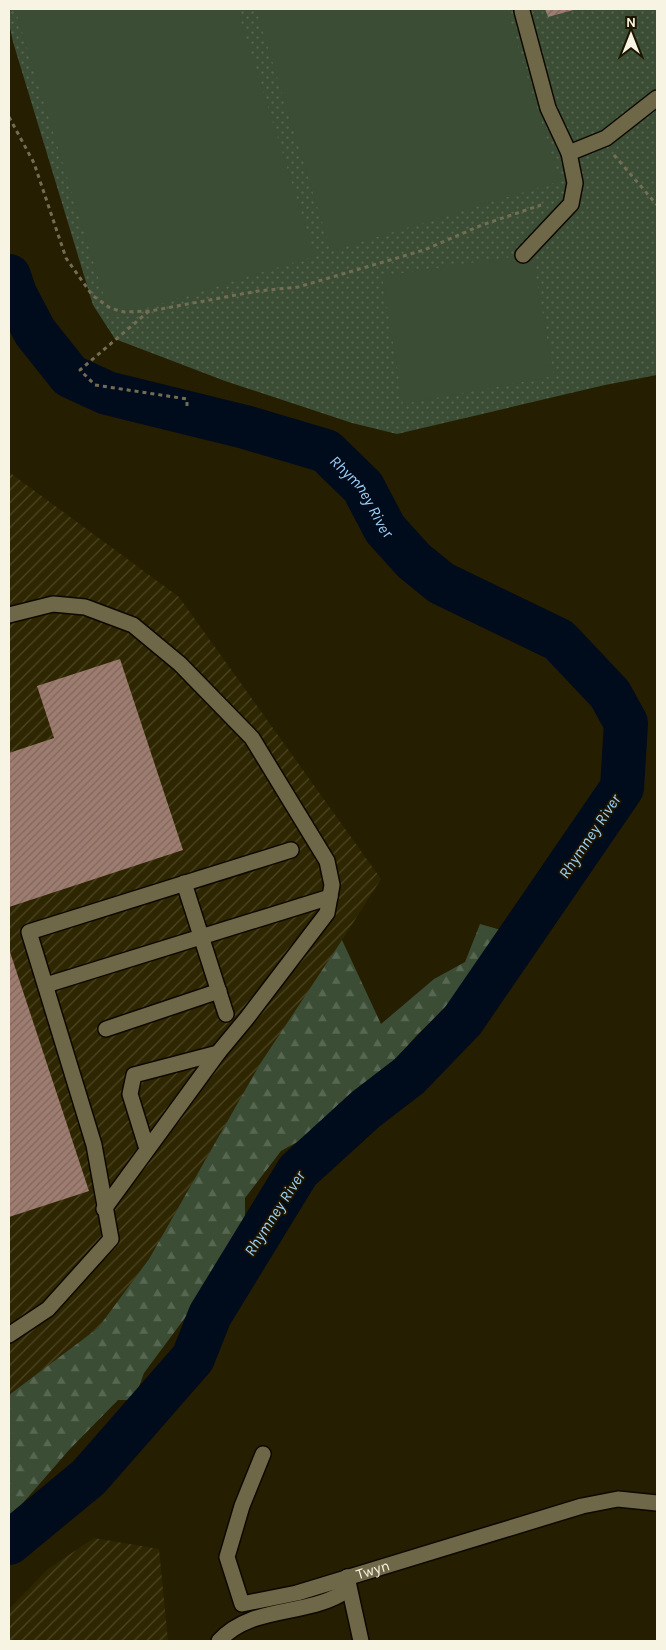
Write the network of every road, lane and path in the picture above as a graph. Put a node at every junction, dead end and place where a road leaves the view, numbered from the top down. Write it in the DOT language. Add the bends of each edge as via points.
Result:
graph roads {
  1 [pos="522,11"];
  2 [pos="657,98"];
  3 [pos="9,117"];
  4 [pos="599,140"];
  5 [pos="569,153"];
  6 [pos="572,194"];
  7 [pos="657,205"];
  8 [pos="523,255"];
  9 [pos="150,311"];
  10 [pos="187,407"];
  11 [pos="9,615"];
  12 [pos="291,850"];
  13 [pos="184,883"];
  14 [pos="330,897"];
  15 [pos="201,937"];
  16 [pos="46,985"];
  17 [pos="219,991"];
  18 [pos="226,1014"];
  19 [pos="106,1029"];
  20 [pos="218,1053"];
  21 [pos="147,1149"];
  22 [pos="104,1209"];
  23 [pos="9,1335"];
  24 [pos="262,1454"];
  25 [pos="657,1503"];
  26 [pos="347,1577"];
  27 [pos="219,1641"];
  28 [pos="361,1641"];
  1 -- 5 [label="street" via="548,108"];
  2 -- 4 [label="street"];
  3 -- 9 [label="path" via="34,163 66,258 92,295 110,308 124,312"];
  4 -- 5 [label="street"];
  4 -- 7 [label="path"];
  5 -- 6 [label="street" via="575,183"];
  6 -- 8 [label="street" via="571,204"];
  6 -- 9 [label="path" via="482,225 424,250 325,280"];
  9 -- 10 [label="path" via="80,370 95,385 187,399"];
  11 -- 14 [label="street" via="54,604 85,607 133,625 180,664 252,738 327,861 332,885"];
  12 -- 13 [label="street"];
  13 -- 15 [label="street"];
  13 -- 16 [label="street" via="29,932"];
  14 -- 15 [label="street"];
  14 -- 20 [label="street" via="327,913"];
  15 -- 16 [label="street"];
  15 -- 17 [label="street"];
  16 -- 22 [label="street" via="94,1145"];
  17 -- 18 [label="street"];
  17 -- 19 [label="street"];
  20 -- 21 [label="street"];
  20 -- 21 [label="street" via="134,1075 130,1094"];
  21 -- 22 [label="street"];
  22 -- 23 [label="street" via="111,1239 48,1309"];
  24 -- 26 [label="street, Twyn" via="227,1558 242,1604 297,1593"];
  25 -- 26 [label="street, Twyn" via="618,1499 582,1506"];
  26 -- 27 [label="street" via="341,1594 326,1603 252,1619 238,1625"];
  26 -- 28 [label="street"];
}
